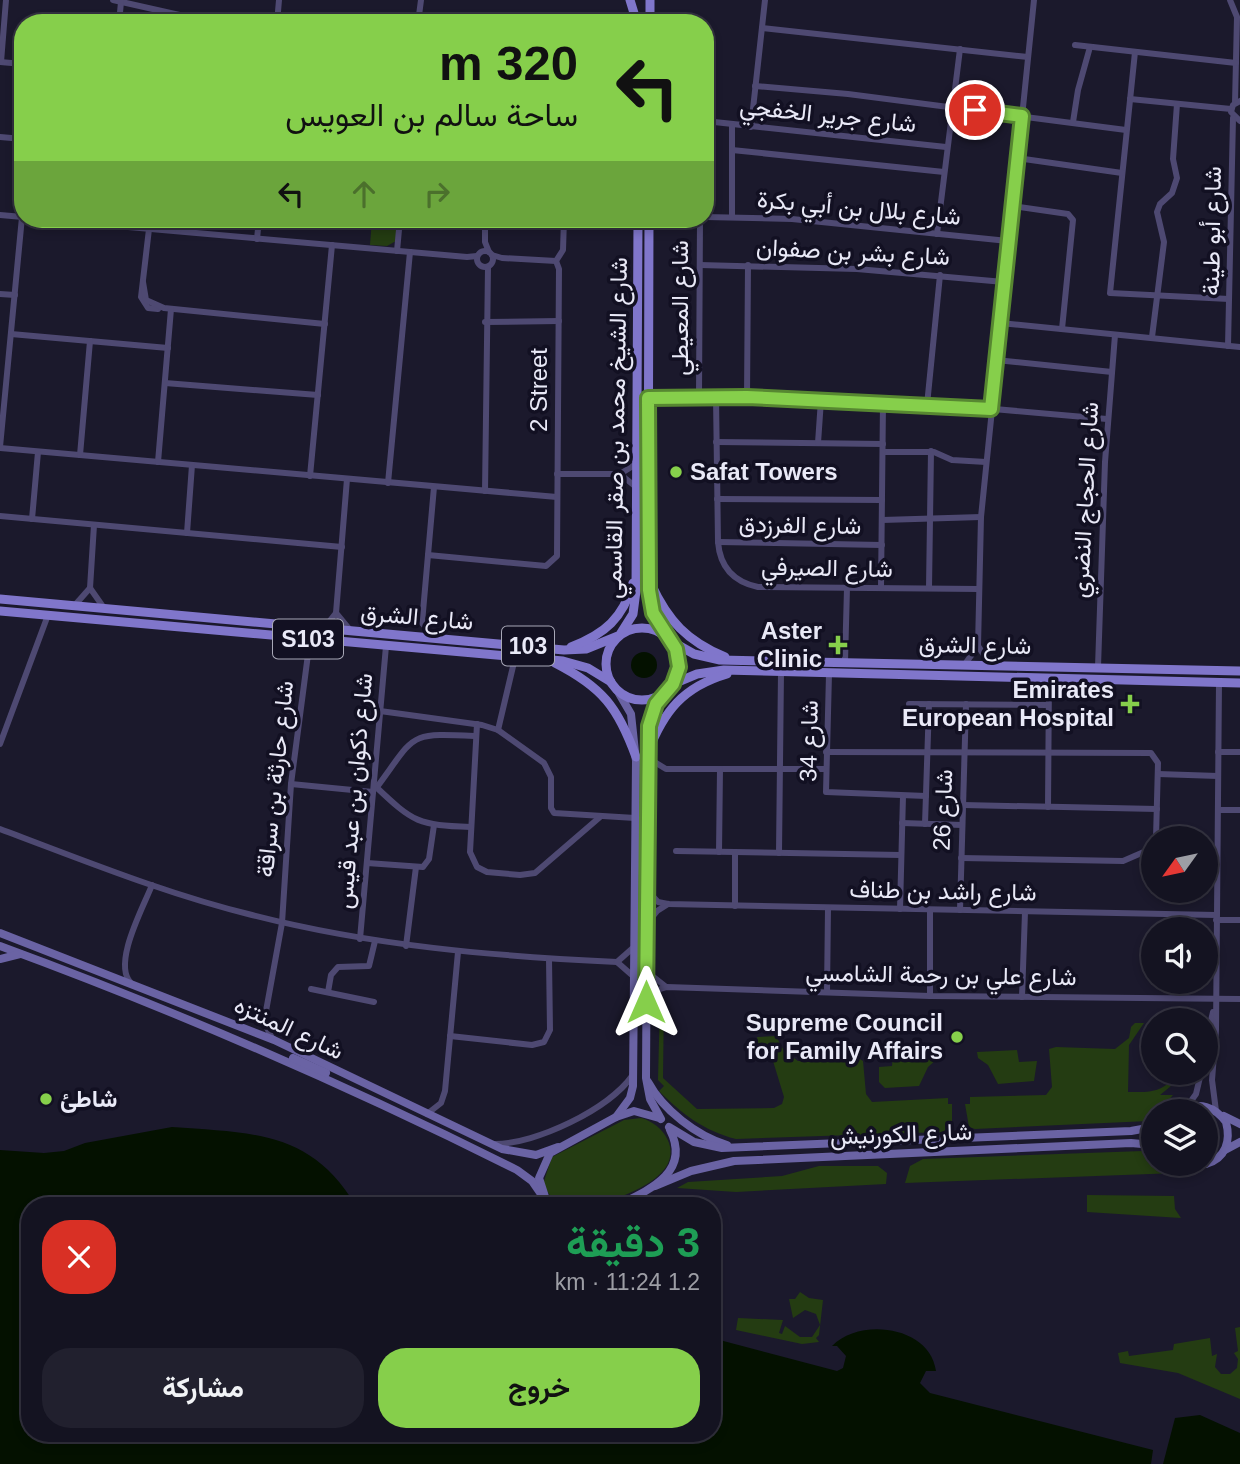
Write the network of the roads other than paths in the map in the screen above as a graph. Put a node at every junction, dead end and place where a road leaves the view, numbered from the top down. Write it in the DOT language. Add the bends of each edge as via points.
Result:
graph roads {
  1 [pos="6,0"];
  2 [pos="113,0"];
  3 [pos="765,0"];
  4 [pos="1034,0"];
  5 [pos="1230,0"];
  6 [pos="121,2"];
  7 [pos="120,14"];
  8 [pos="170,14"];
  9 [pos="762,28"];
  10 [pos="1075,45"];
  11 [pos="1090,47"];
  12 [pos="960,49"];
  13 [pos="1135,52"];
  14 [pos="1028,57"];
  15 [pos="1,62"];
  16 [pos="1236,63"];
  17 [pos="755,86"];
  18 [pos="1129,99"];
  19 [pos="1177,104"];
  20 [pos="1235,104"];
  21 [pos="952,107"];
  22 [pos="1022,116"];
  23 [pos="1236,119"];
  24 [pos="714,122"];
  25 [pos="1073,122"];
  26 [pos="732,125"];
  27 [pos="751,127"];
  28 [pos="1126,130"];
  29 [pos="946,147"];
  30 [pos="732,150"];
  31 [pos="1017,158"];
  32 [pos="944,172"];
  33 [pos="1122,173"];
  34 [pos="1012,206"];
  35 [pos="714,217"];
  36 [pos="732,217"];
  37 [pos="22,228"];
  38 [pos="142,228"];
  39 [pos="178,228"];
  40 [pos="258,228"];
  41 [pos="399,228"];
  42 [pos="485,228"];
  43 [pos="564,228"];
  44 [pos="638,228"];
  45 [pos="649,228"];
  46 [pos="700,228"];
  47 [pos="149,229"];
  48 [pos="178,232"];
  49 [pos="937,234"];
  50 [pos="257,239"];
  51 [pos="1008,241"];
  52 [pos="485,242"];
  53 [pos="332,245"];
  54 [pos="397,251"];
  55 [pos="410,252"];
  56 [pos="491,254"];
  57 [pos="502,258"];
  58 [pos="483,261"];
  59 [pos="556,261"];
  60 [pos="637,263"];
  61 [pos="700,265"];
  62 [pos="748,265"];
  63 [pos="940,275"];
  64 [pos="1004,282"];
  65 [pos="0,294"];
  66 [pos="15,295"];
  67 [pos="1157,298"];
  68 [pos="1229,299"];
  69 [pos="649,304"];
  70 [pos="168,309"];
  71 [pos="485,321"];
  72 [pos="559,321"];
  73 [pos="1000,323"];
  74 [pos="325,324"];
  75 [pos="1062,329"];
  76 [pos="11,334"];
  77 [pos="1115,335"];
  78 [pos="1153,337"];
  79 [pos="90,341"];
  80 [pos="1228,346"];
  81 [pos="1240,347"];
  82 [pos="168,348"];
  83 [pos="996,360"];
  84 [pos="4,369"];
  85 [pos="1112,372"];
  86 [pos="165,383"];
  87 [pos="318,395"];
  88 [pos="699,397"];
  89 [pos="716,397"];
  90 [pos="747,397"];
  91 [pos="648,398"];
  92 [pos="821,400"];
  93 [pos="883,403"];
  94 [pos="927,405"];
  95 [pos="991,409"];
  96 [pos="1107,419"];
  97 [pos="716,442"];
  98 [pos="818,443"];
  99 [pos="0,448"];
  100 [pos="883,448"];
  101 [pos="38,452"];
  102 [pos="931,452"];
  103 [pos="80,455"];
  104 [pos="158,462"];
  105 [pos="986,462"];
  106 [pos="636,463"];
  107 [pos="192,465"];
  108 [pos="557,474"];
  109 [pos="620,474"];
  110 [pos="310,476"];
  111 [pos="347,480"];
  112 [pos="388,483"];
  113 [pos="434,487"];
  114 [pos="636,487"];
  115 [pos="485,491"];
  116 [pos="557,498"];
  117 [pos="717,499"];
  118 [pos="882,500"];
  119 [pos="0,516"];
  120 [pos="981,517"];
  121 [pos="32,519"];
  122 [pos="930,519"];
  123 [pos="882,520"];
  124 [pos="93,525"];
  125 [pos="187,533"];
  126 [pos="718,542"];
  127 [pos="882,545"];
  128 [pos="342,547"];
  129 [pos="428,555"];
  130 [pos="636,574"];
  131 [pos="648,576"];
  132 [pos="90,588"];
  133 [pos="847,588"];
  134 [pos="881,588"];
  135 [pos="929,589"];
  136 [pos="979,589"];
  137 [pos="0,598"];
  138 [pos="25,601"];
  139 [pos="74,606"];
  140 [pos="104,608"];
  141 [pos="0,611"];
  142 [pos="11,612"];
  143 [pos="336,613"];
  144 [pos="48,615"];
  145 [pos="422,623"];
  146 [pos="324,628"];
  147 [pos="351,631"];
  148 [pos="620,635"];
  149 [pos="408,636"];
  150 [pos="436,638"];
  151 [pos="668,638"];
  152 [pos="310,639"];
  153 [pos="336,642"];
  154 [pos="386,646"];
  155 [pos="978,646"];
  156 [pos="564,650"];
  157 [pos="514,658"];
  158 [pos="733,660"];
  159 [pos="550,661"];
  160 [pos="845,662"];
  161 [pos="965,664"];
  162 [pos="990,664"];
  163 [pos="1098,667"];
  164 [pos="738,671"];
  165 [pos="1240,671"];
  166 [pos="781,673"];
  167 [pos="829,674"];
  168 [pos="1049,679"];
  169 [pos="1219,682"];
  170 [pos="1240,683"];
  171 [pos="673,684"];
  172 [pos="614,686"];
  173 [pos="662,694"];
  174 [pos="909,704"];
  175 [pos="929,704"];
  176 [pos="966,704"];
  177 [pos="1048,705"];
  178 [pos="380,711"];
  179 [pos="477,724"];
  180 [pos="498,730"];
  181 [pos="476,736"];
  182 [pos="1,741"];
  183 [pos="1218,751"];
  184 [pos="826,752"];
  185 [pos="927,752"];
  186 [pos="964,752"];
  187 [pos="1048,752"];
  188 [pos="1240,752"];
  189 [pos="648,755"];
  190 [pos="636,757"];
  191 [pos="666,769"];
  192 [pos="720,769"];
  193 [pos="780,769"];
  194 [pos="826,769"];
  195 [pos="1158,774"];
  196 [pos="1218,776"];
  197 [pos="648,781"];
  198 [pos="292,784"];
  199 [pos="375,788"];
  200 [pos="903,796"];
  201 [pos="926,796"];
  202 [pos="963,805"];
  203 [pos="1048,807"];
  204 [pos="1157,809"];
  205 [pos="1218,810"];
  206 [pos="1240,810"];
  207 [pos="600,817"];
  208 [pos="635,818"];
  209 [pos="902,823"];
  210 [pos="925,824"];
  211 [pos="434,825"];
  212 [pos="962,825"];
  213 [pos="1156,826"];
  214 [pos="1218,826"];
  215 [pos="471,827"];
  216 [pos="0,829"];
  217 [pos="676,851"];
  218 [pos="719,852"];
  219 [pos="734,852"];
  220 [pos="779,853"];
  221 [pos="1141,853"];
  222 [pos="901,855"];
  223 [pos="961,858"];
  224 [pos="367,863"];
  225 [pos="416,867"];
  226 [pos="152,885"];
  227 [pos="647,890"];
  228 [pos="1216,903"];
  229 [pos="668,904"];
  230 [pos="735,906"];
  231 [pos="828,908"];
  232 [pos="900,909"];
  233 [pos="930,910"];
  234 [pos="960,910"];
  235 [pos="1025,912"];
  236 [pos="1216,917"];
  237 [pos="1218,917"];
  238 [pos="1240,920"];
  239 [pos="282,923"];
  240 [pos="647,927"];
  241 [pos="0,933"];
  242 [pos="360,939"];
  243 [pos="375,942"];
  244 [pos="0,946"];
  245 [pos="406,946"];
  246 [pos="634,947"];
  247 [pos="458,953"];
  248 [pos="20,954"];
  249 [pos="0,959"];
  250 [pos="549,959"];
  251 [pos="617,962"];
  252 [pos="646,971"];
  253 [pos="634,978"];
  254 [pos="131,983"];
  255 [pos="667,987"];
  256 [pos="311,989"];
  257 [pos="328,992"];
  258 [pos="827,992"];
  259 [pos="1215,994"];
  260 [pos="930,996"];
  261 [pos="1022,997"];
  262 [pos="1240,999"];
  263 [pos="1215,1000"];
  264 [pos="374,1002"];
  265 [pos="646,1002"];
  266 [pos="1213,1008"];
  267 [pos="450,1036"];
  268 [pos="274,1040"];
  269 [pos="267,1052"];
  270 [pos="633,1074"];
  271 [pos="646,1078"];
  272 [pos="358,1081"];
  273 [pos="1215,1099"];
  274 [pos="1218,1113"];
  275 [pos="427,1114"];
  276 [pos="616,1117"];
  277 [pos="661,1119"];
  278 [pos="1240,1124"];
  279 [pos="668,1127"];
  280 [pos="1141,1129"];
  281 [pos="1240,1142"];
  282 [pos="491,1144"];
  283 [pos="1141,1144"];
  284 [pos="558,1147"];
  285 [pos="737,1147"];
  286 [pos="1225,1150"];
  287 [pos="1218,1155"];
  288 [pos="655,1186"];
  289 [pos="543,1197"];
  290 [pos="634,1197"];
  1 -- 15 [label="street"];
  2 -- 6 [label="street"];
  3 -- 9 [label="street"];
  4 -- 14 [label="street"];
  5 -- 16 [label="street" via="1236,10"];
  6 -- 7 [label="street"];
  6 -- 8 [label="street"];
  9 -- 12 [label="street"];
  9 -- 17 [label="street"];
  10 -- 11 [label="street"];
  11 -- 13 [label="street"];
  11 -- 25 [label="street"];
  12 -- 14 [label="street"];
  12 -- 21 [label="street"];
  13 -- 16 [label="street"];
  13 -- 18 [label="street"];
  14 -- 22 [label="street"];
  16 -- 20 [label="street"];
  17 -- 21 [label="street"];
  17 -- 27 [label="street"];
  18 -- 19 [label="street"];
  18 -- 28 [label="street"];
  19 -- 20 [label="street"];
  19 -- 67 [label="street" via="1173,159 1177,178 1157,212 1164,242"];
  20 -- 23 [label="street, شارع أبو طينة"];
  21 -- 22 [label="street"];
  21 -- 29 [label="street"];
  22 -- 25 [label="street"];
  22 -- 31 [label="street"];
  23 -- 68 [label="street, شارع أبو طينة"];
  24 -- 26 [label="street, شارع جرير الخفجي"];
  25 -- 28 [label="street"];
  26 -- 27 [label="street, شارع جرير الخفجي"];
  26 -- 30 [label="street"];
  27 -- 29 [label="street, شارع جرير الخفجي"];
  28 -- 33 [label="street"];
  29 -- 32 [label="street"];
  30 -- 32 [label="street"];
  30 -- 36 [label="street"];
  31 -- 33 [label="street"];
  31 -- 34 [label="street"];
  32 -- 49 [label="street"];
  33 -- 67 [label="street" via="1109,289 1114,296"];
  34 -- 51 [label="street"];
  34 -- 75 [label="street" via="1068,214 1073,220"];
  35 -- 36 [label="street, شارع بلال بن أبي بكرة"];
  36 -- 49 [label="street, شارع بلال بن أبي بكرة"];
  37 -- 66 [label="street"];
  38 -- 47 [label="street"];
  39 -- 48 [label="street"];
  40 -- 50 [label="street"];
  41 -- 54 [label="street"];
  42 -- 52 [label="street"];
  43 -- 59 [label="street, 2 Street" via="563,250"];
  44 -- 60 [label="main road, شارع الشيخ محمد بن صقر القاسمي"];
  45 -- 69 [label="main road, شارع الشيخ محمد بن صقر القاسمي"];
  46 -- 61 [label="street, شارع المعيطي"];
  47 -- 48 [label="street"];
  47 -- 70 [label="street" via="143,282 146,300"];
  48 -- 50 [label="street"];
  49 -- 51 [label="street, شارع بلال بن أبي بكرة"];
  50 -- 53 [label="street"];
  51 -- 64 [label="street"];
  52 -- 56 [label="street"];
  52 -- 58 [label="street"];
  53 -- 54 [label="street"];
  53 -- 74 [label="street"];
  54 -- 55 [label="street"];
  55 -- 58 [label="street"];
  55 -- 112 [label="street"];
  56 -- 57 [label="street"];
  56 -- 58 [label="street"];
  56 -- 58 [label="street"];
  57 -- 58 [label="street"];
  57 -- 59 [label="street"];
  58 -- 71 [label="street"];
  59 -- 72 [label="street, 2 Street"];
  60 -- 69 [label="main road" via="643,300"];
  60 -- 106 [label="main road, شارع الشيخ محمد بن صقر القاسمي"];
  61 -- 62 [label="street, شارع بشر بن صفوان"];
  61 -- 88 [label="street, شارع المعيطي"];
  62 -- 63 [label="street, شارع بشر بن صفوان"];
  62 -- 90 [label="street"];
  63 -- 64 [label="street, شارع بشر بن صفوان"];
  63 -- 94 [label="street"];
  64 -- 73 [label="street"];
  65 -- 66 [label="street"];
  66 -- 76 [label="street"];
  67 -- 68 [label="street"];
  67 -- 78 [label="street"];
  68 -- 80 [label="street, شارع أبو طينة"];
  69 -- 91 [label="main road, شارع الشيخ محمد بن صقر القاسمي"];
  70 -- 74 [label="street"];
  70 -- 82 [label="street"];
  71 -- 72 [label="street"];
  71 -- 115 [label="street"];
  72 -- 108 [label="street, 2 Street"];
  73 -- 75 [label="street"];
  73 -- 83 [label="street"];
  74 -- 87 [label="street"];
  75 -- 77 [label="street"];
  76 -- 79 [label="street"];
  76 -- 84 [label="street"];
  77 -- 78 [label="street"];
  77 -- 85 [label="street, شارع الحجاج النضري"];
  78 -- 80 [label="street"];
  79 -- 82 [label="street"];
  79 -- 103 [label="street"];
  80 -- 81 [label="street"];
  82 -- 86 [label="street"];
  83 -- 85 [label="street"];
  83 -- 95 [label="street"];
  84 -- 99 [label="street"];
  85 -- 96 [label="street, شارع الحجاج النضري"];
  86 -- 87 [label="street"];
  86 -- 104 [label="street"];
  87 -- 110 [label="street"];
  88 -- 89 [label="street"];
  88 -- 91 [label="street"];
  89 -- 90 [label="street"];
  89 -- 97 [label="street, شارع الصيرفي"];
  90 -- 92 [label="street"];
  91 -- 131 [label="main road, شارع الشيخ محمد بن صقر القاسمي"];
  92 -- 93 [label="street"];
  92 -- 98 [label="street"];
  93 -- 94 [label="street"];
  93 -- 100 [label="street"];
  94 -- 95 [label="street"];
  95 -- 96 [label="street"];
  95 -- 105 [label="street"];
  96 -- 163 [label="street, شارع الحجاج النضري"];
  97 -- 98 [label="street"];
  97 -- 117 [label="street, شارع الصيرفي"];
  98 -- 100 [label="street"];
  99 -- 101 [label="street"];
  100 -- 102 [label="street"];
  100 -- 118 [label="street"];
  101 -- 103 [label="street"];
  101 -- 121 [label="street"];
  102 -- 105 [label="street" via="952,460"];
  102 -- 122 [label="street"];
  103 -- 104 [label="street"];
  104 -- 107 [label="street"];
  105 -- 120 [label="street"];
  106 -- 109 [label="street"];
  106 -- 114 [label="main road, شارع الشيخ محمد بن صقر القاسمي"];
  107 -- 110 [label="street"];
  107 -- 125 [label="street"];
  108 -- 109 [label="street"];
  108 -- 116 [label="street, 2 Street"];
  109 -- 114 [label="street"];
  110 -- 111 [label="street"];
  111 -- 112 [label="street"];
  111 -- 128 [label="street"];
  112 -- 113 [label="street"];
  113 -- 115 [label="street"];
  113 -- 129 [label="street"];
  114 -- 130 [label="main road, شارع الشيخ محمد بن صقر القاسمي"];
  115 -- 116 [label="street"];
  116 -- 129 [label="street, 2 Street" via="557,552 552,563"];
  117 -- 118 [label="street"];
  117 -- 126 [label="street, شارع الصيرفي"];
  118 -- 123 [label="street"];
  119 -- 121 [label="street"];
  120 -- 122 [label="street"];
  120 -- 136 [label="street"];
  121 -- 124 [label="street"];
  122 -- 123 [label="street"];
  122 -- 135 [label="street"];
  123 -- 127 [label="street"];
  124 -- 125 [label="street"];
  124 -- 132 [label="street"];
  125 -- 128 [label="street"];
  126 -- 127 [label="street, شارع الفرزدق"];
  126 -- 133 [label="street, شارع الصيرفي" via="726,569 748,585"];
  127 -- 134 [label="street"];
  128 -- 143 [label="street"];
  129 -- 145 [label="street"];
  130 -- 148 [label="main road, شارع الشيخ محمد بن صقر القاسمي" via="633,614"];
  130 -- 156 [label="main road" via="617,618 598,635"];
  131 -- 151 [label="main road, شارع الشيخ محمد بن صقر القاسمي" via="653,613"];
  131 -- 158 [label="main road" via="663,611 682,634"];
  132 -- 139 [label="street"];
  132 -- 140 [label="street"];
  133 -- 134 [label="street, شارع الصيرفي"];
  133 -- 160 [label="street"];
  134 -- 135 [label="street, شارع الصيرفي"];
  135 -- 136 [label="street, شارع الصيرفي"];
  136 -- 155 [label="street"];
  137 -- 138 [label="main road, شارع الشرق / S103"];
  138 -- 139 [label="main road, شارع الشرق / S103"];
  138 -- 142 [label="main road" via="9,603"];
  139 -- 140 [label="main road, شارع الشرق / S103"];
  140 -- 146 [label="main road, شارع الشرق / S103"];
  141 -- 142 [label="main road, شارع الشرق / S103"];
  142 -- 144 [label="main road, شارع الشرق / S103"];
  143 -- 146 [label="street"];
  143 -- 147 [label="street"];
  144 -- 152 [label="main road, شارع الشرق / S103"];
  144 -- 182 [label="street"];
  145 -- 149 [label="street"];
  145 -- 150 [label="street"];
  146 -- 147 [label="main road, شارع الشرق / S103"];
  147 -- 149 [label="main road, شارع الشرق / S103"];
  147 -- 153 [label="main road" via="351,640"];
  148 -- 151 [label="main road" via="638,627"];
  148 -- 156 [label="main road, شارع الشرق / 103" via="597,646"];
  148 -- 172 [label="main road" via="607,652"];
  149 -- 150 [label="main road, شارع الشرق / S103"];
  150 -- 156 [label="main road, شارع الشرق / 103"];
  151 -- 158 [label="main road, شارع الشرق" via="707,658"];
  151 -- 171 [label="main road" via="679,667"];
  152 -- 153 [label="main road, شارع الشرق / S103"];
  152 -- 198 [label="street, شارع حارثة بن سراقة"];
  153 -- 154 [label="main road, شارع الشرق / S103"];
  154 -- 157 [label="main road, شارع الشرق / S103"];
  154 -- 178 [label="street, شارع ذكوان بن عبد قيس"];
  155 -- 161 [label="street"];
  155 -- 162 [label="street"];
  157 -- 159 [label="main road, شارع الشرق / S103"];
  157 -- 180 [label="street"];
  158 -- 160 [label="main road, شارع الشرق"];
  159 -- 172 [label="main road, شارع الشرق / S103" via="589,668"];
  159 -- 190 [label="main road" via="586,680 609,701 625,726"];
  160 -- 161 [label="main road, شارع الشرق"];
  161 -- 162 [label="main road, شارع الشرق"];
  162 -- 163 [label="main road, شارع الشرق"];
  163 -- 165 [label="main road, شارع الشرق"];
  164 -- 166 [label="main road, شارع الشرق"];
  164 -- 171 [label="main road, شارع الشرق" via="698,674"];
  164 -- 189 [label="main road" via="701,683 680,697 663,717"];
  166 -- 167 [label="main road, شارع الشرق"];
  166 -- 193 [label="street"];
  167 -- 168 [label="main road, شارع الشرق"];
  167 -- 184 [label="street, شارع 34"];
  168 -- 169 [label="main road, شارع الشرق"];
  168 -- 177 [label="street"];
  169 -- 170 [label="main road, شارع الشرق"];
  169 -- 183 [label="street"];
  171 -- 173 [label="main road"];
  172 -- 173 [label="main road" via="625,696 644,700"];
  172 -- 190 [label="main road" via="632,714"];
  173 -- 189 [label="main road" via="652,715"];
  174 -- 175 [label="street"];
  175 -- 176 [label="street"];
  175 -- 185 [label="street, شارع 26"];
  176 -- 177 [label="street"];
  176 -- 186 [label="street, شارع 26"];
  177 -- 187 [label="street"];
  178 -- 179 [label="street"];
  178 -- 199 [label="street, شارع ذكوان بن عبد قيس"];
  179 -- 180 [label="street"];
  179 -- 181 [label="street"];
  180 -- 207 [label="street" via="544,763 551,777 554,813"];
  181 -- 199 [label="street" via="431,734 415,739"];
  181 -- 215 [label="street"];
  183 -- 188 [label="street"];
  183 -- 196 [label="street"];
  184 -- 185 [label="street, شارع 26"];
  184 -- 194 [label="street, شارع 34"];
  185 -- 186 [label="street, شارع 26"];
  185 -- 201 [label="street, شارع 26"];
  186 -- 187 [label="street, شارع 26"];
  186 -- 202 [label="street, شارع 26"];
  187 -- 195 [label="street, شارع 26" via="1151,753 1158,760"];
  187 -- 203 [label="street"];
  189 -- 191 [label="street"];
  189 -- 197 [label="main road"];
  190 -- 208 [label="main road"];
  191 -- 192 [label="street"];
  191 -- 197 [label="street"];
  192 -- 193 [label="street"];
  192 -- 218 [label="street"];
  193 -- 194 [label="street"];
  193 -- 220 [label="street"];
  194 -- 200 [label="street, شارع 34" via="828,793"];
  195 -- 196 [label="street"];
  195 -- 204 [label="street"];
  196 -- 205 [label="street"];
  197 -- 227 [label="main road"];
  198 -- 199 [label="street"];
  198 -- 239 [label="street, شارع حارثة بن سراقة"];
  199 -- 211 [label="street" via="412,819"];
  199 -- 224 [label="street, شارع ذكوان بن عبد قيس"];
  200 -- 201 [label="street, شارع 34"];
  200 -- 209 [label="street"];
  201 -- 210 [label="street, شارع 26"];
  202 -- 203 [label="street"];
  202 -- 212 [label="street, شارع 26"];
  203 -- 204 [label="street"];
  204 -- 213 [label="street"];
  205 -- 206 [label="street"];
  205 -- 214 [label="street"];
  207 -- 208 [label="street"];
  207 -- 215 [label="street" via="549,864 528,875 477,867 470,852"];
  208 -- 246 [label="main road"];
  209 -- 210 [label="street"];
  209 -- 222 [label="street"];
  210 -- 212 [label="street"];
  211 -- 215 [label="street"];
  211 -- 225 [label="street" via="427,862"];
  212 -- 223 [label="street, شارع 26"];
  216 -- 226 [label="street"];
  217 -- 218 [label="street"];
  218 -- 219 [label="street"];
  219 -- 220 [label="street"];
  219 -- 230 [label="street"];
  220 -- 222 [label="street"];
  221 -- 223 [label="street" via="1123,860"];
  222 -- 232 [label="street"];
  223 -- 234 [label="street, شارع 26"];
  224 -- 225 [label="street"];
  224 -- 242 [label="street, شارع ذكوان بن عبد قيس"];
  225 -- 245 [label="street"];
  226 -- 239 [label="street"];
  226 -- 254 [label="street" via="124,959 125,975"];
  227 -- 229 [label="street" via="658,902"];
  227 -- 240 [label="main road"];
  228 -- 236 [label="street"];
  229 -- 230 [label="street, شارع راشد بن طناف"];
  229 -- 240 [label="street"];
  230 -- 231 [label="street, شارع راشد بن طناف"];
  231 -- 232 [label="street, شارع راشد بن طناف"];
  231 -- 258 [label="street"];
  232 -- 233 [label="street, شارع راشد بن طناف"];
  233 -- 234 [label="street, شارع راشد بن طناف"];
  233 -- 260 [label="street"];
  234 -- 235 [label="street, شارع راشد بن طناف"];
  235 -- 236 [label="street, شارع راشد بن طناف"];
  235 -- 261 [label="street"];
  237 -- 238 [label="street, شارع راشد بن طناف"];
  239 -- 242 [label="street"];
  239 -- 268 [label="street, شارع حارثة بن سراقة" via="264,1023"];
  240 -- 252 [label="main road"];
  241 -- 254 [label="main road, شارع المنتزه"];
  242 -- 243 [label="street"];
  243 -- 245 [label="street"];
  243 -- 257 [label="street" via="369,966 338,967 331,975"];
  244 -- 248 [label="main road, شارع المنتزه"];
  245 -- 247 [label="street"];
  246 -- 251 [label="street"];
  246 -- 253 [label="main road"];
  247 -- 250 [label="street"];
  247 -- 267 [label="street"];
  248 -- 249 [label="main road"];
  248 -- 269 [label="main road, شارع المنتزه"];
  250 -- 251 [label="street"];
  250 -- 267 [label="street" via="550,1030 544,1042 532,1045"];
  251 -- 253 [label="street"];
  252 -- 255 [label="street"];
  252 -- 265 [label="main road"];
  253 -- 270 [label="main road"];
  254 -- 268 [label="main road, شارع المنتزه"];
  255 -- 258 [label="street, شارع علي بن رحمة الشامسي"];
  255 -- 265 [label="street"];
  256 -- 257 [label="street"];
  257 -- 264 [label="street"];
  258 -- 260 [label="street, شارع علي بن رحمة الشامسي"];
  259 -- 263 [label="street"];
  260 -- 261 [label="street, شارع علي بن رحمة الشامسي"];
  261 -- 263 [label="street, شارع علي بن رحمة الشامسي"];
  262 -- 263 [label="street, شارع علي بن رحمة الشامسي"];
  263 -- 266 [label="street"];
  263 -- 273 [label="street"];
  265 -- 271 [label="main road"];
  267 -- 275 [label="street" via="444,1097"];
  268 -- 272 [label="main road, شارع المنتزه"];
  269 -- 272 [label="main road" via="296,1059 354,1087"];
  269 -- 289 [label="main road, شارع المنتزه" via="517,1170"];
  270 -- 276 [label="main road" via="629,1098"];
  270 -- 282 [label="street" via="613,1098 547,1132 514,1143"];
  271 -- 277 [label="main road"];
  271 -- 285 [label="main road" via="658,1097 688,1124 711,1139"];
  272 -- 275 [label="main road, شارع المنتزه"];
  274 -- 278 [label="main road"];
  274 -- 286 [label="main road" via="1228,1131"];
  275 -- 282 [label="main road, شارع المنتزه"];
  276 -- 277 [label="main road" via="644,1112"];
  276 -- 284 [label="main road, شارع المنتزه"];
  277 -- 279 [label="main road"];
  279 -- 285 [label="main road, شارع الكورنيش" via="694,1142"];
  279 -- 288 [label="main road" via="675,1160"];
  280 -- 285 [label="main road, شارع الكورنيش"];
  281 -- 286 [label="main road"];
  282 -- 284 [label="main road, شارع المنتزه" via="524,1155"];
  283 -- 288 [label="main road, شارع الكورنيش" via="734,1161"];
  284 -- 289 [label="main road" via="541,1169"];
  286 -- 287 [label="main road"];
  288 -- 290 [label="main road, شارع الكورنيش"];
}
